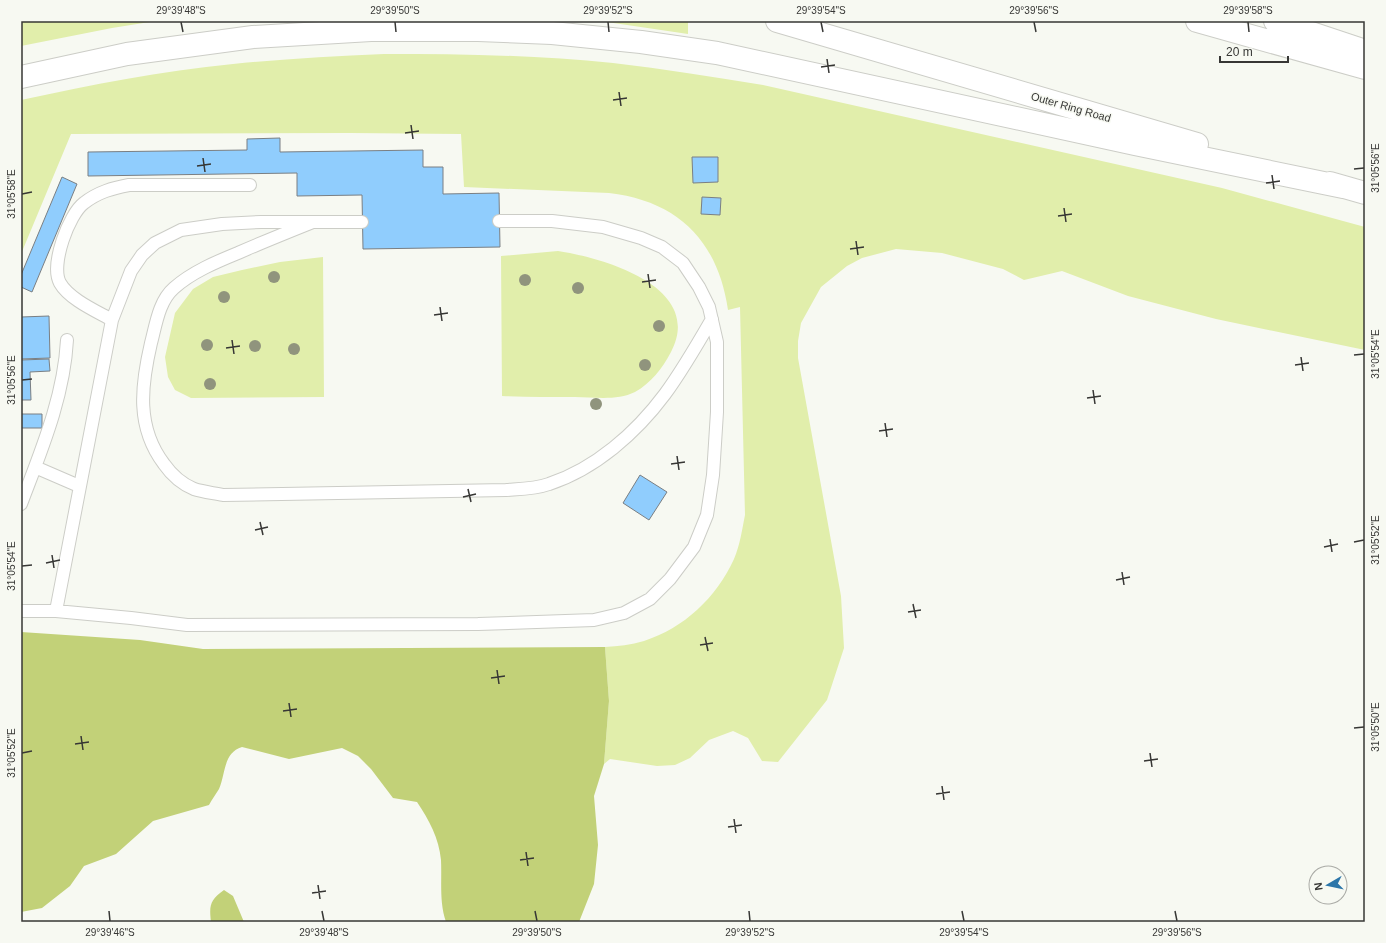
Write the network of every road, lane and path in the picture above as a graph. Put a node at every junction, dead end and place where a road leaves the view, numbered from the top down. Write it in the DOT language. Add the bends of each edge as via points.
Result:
graph roads {
  1 [pos="777,21"];
  2 [pos="1197,21"];
  3 [pos="1275,21"];
  4 [pos="1365,51"];
  5 [pos="1365,68"];
  6 [pos="21,77"];
  7 [pos="250,185"];
  8 [pos="1343,187"];
  9 [pos="1365,193"];
  10 [pos="499,221"];
  11 [pos="313,222"];
  12 [pos="362,222"];
  13 [pos="112,320"];
  14 [pos="712,320"];
  15 [pos="67,340"];
  16 [pos="35,467"];
  17 [pos="80,486"];
  18 [pos="21,504"];
  19 [pos="21,610"];
  20 [pos="56,611"];
  1 -- 8 [label="highway, Outer Ring Road"];
  2 -- 5 [label="highway"];
  3 -- 4 [label="highway"];
  6 -- 8 [label="highway" via="127,54 253,37 371,30 552,33 717,53"];
  7 -- 13 [label="lane" via="129,185 96,195 83,204 64,236 58,254 56,274 64,290 72,297"];
  8 -- 9 [label="highway, Outer Ring Road"];
  10 -- 14 [label="lane" via="552,221 603,227 662,247 683,263 699,287"];
  11 -- 12 [label="lane"];
  11 -- 13 [label="lane" via="222,224 182,230 155,243 142,255 131,271"];
  11 -- 14 [label="lane" via="207,267 178,285 163,302 148,355 143,388 143,412 147,432 156,454 172,475 194,489 224,495 506,490 547,485 576,472 605,454 628,435 665,394"];
  13 -- 17 [label="lane"];
  14 -- 20 [label="lane" via="717,342 717,412 713,475 706,515 694,547 670,579 650,599 624,613 594,620 478,624 223,626 187,625"];
  15 -- 16 [label="lane" via="61,388"];
  16 -- 17 [label="lane"];
  16 -- 18 [label="lane"];
  17 -- 20 [label="lane"];
  19 -- 20 [label="lane"];
}
